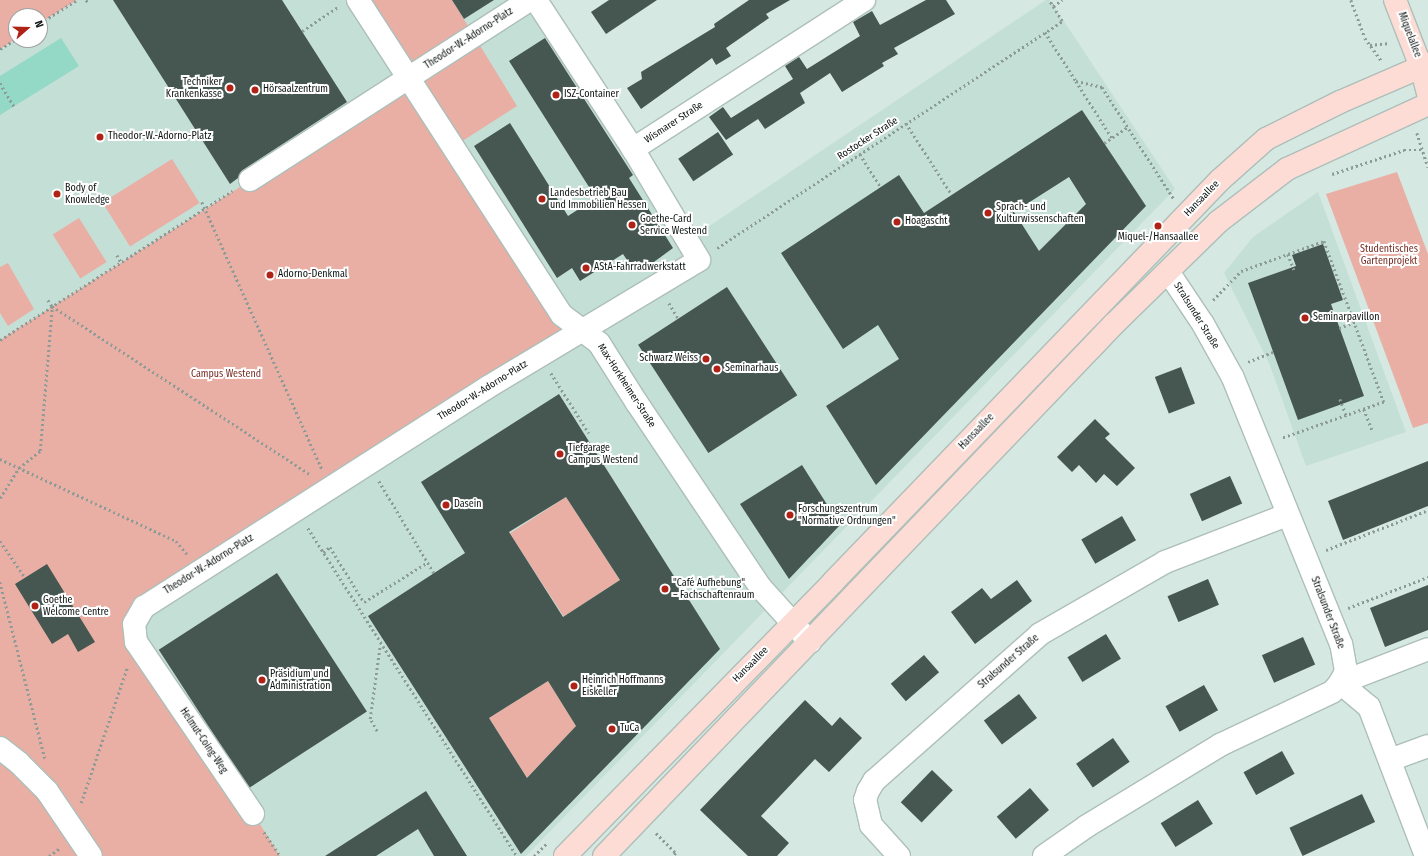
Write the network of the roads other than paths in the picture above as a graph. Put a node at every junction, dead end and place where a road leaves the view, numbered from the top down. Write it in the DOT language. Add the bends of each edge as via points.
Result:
graph roads {
  1 [pos="529,0"];
  2 [pos="536,0"];
  3 [pos="864,0"];
  4 [pos="1395,0"];
  5 [pos="350,2"];
  6 [pos="1424,65"];
  7 [pos="409,79"];
  8 [pos="1428,94"];
  9 [pos="1428,104"];
  10 [pos="633,149"];
  11 [pos="250,180"];
  12 [pos="1169,273"];
  13 [pos="581,330"];
  14 [pos="1287,515"];
  15 [pos="792,624"];
  16 [pos="135,633"];
  17 [pos="810,642"];
  18 [pos="1428,649"];
  19 [pos="1340,683"];
  20 [pos="1428,746"];
  21 [pos="0,748"];
  22 [pos="1390,760"];
  23 [pos="253,814"];
  24 [pos="1422,829"];
  25 [pos="91,856"];
  26 [pos="565,856"];
  27 [pos="604,856"];
  28 [pos="899,856"];
  29 [pos="1044,856"];
  30 [pos="1426,856"];
  1 -- 7 [label="street, Theodor-W.-Adorno-Platz"];
  2 -- 10 [label="street, Wismarer Straße"];
  3 -- 10 [label="street, Wismarer Straße"];
  4 -- 6 [label="main road, Miquelallee"];
  5 -- 7 [label="street"];
  6 -- 8 [label="main road, Miquelallee"];
  6 -- 15 [label="main road, Hansaallee" via="1340,102 1266,139 1215,185"];
  7 -- 11 [label="street, Theodor-W.-Adorno-Platz"];
  7 -- 13 [label="street" via="562,315"];
  9 -- 12 [label="main road" via="1287,169 1218,222"];
  10 -- 13 [label="street" via="699,260"];
  12 -- 14 [label="street, Stralsunder Straße" via="1228,369"];
  12 -- 17 [label="main road" via="1114,324"];
  13 -- 15 [label="street, Max-Horkheimer-Straße" via="600,343 747,569"];
  13 -- 16 [label="street, Theodor-W.-Adorno-Platz" via="144,607"];
  14 -- 19 [label="street, Stralsunder Straße" via="1341,644 1346,671"];
  14 -- 28 [label="street, Stralsunder Straße" via="1165,562 1040,634 874,781 865,800 871,824"];
  15 -- 17 [label="street, Max-Horkheimer-Straße"];
  15 -- 26 [label="main road, Hansaallee"];
  16 -- 23 [label="street, Helmut-Coing-Weg"];
  17 -- 27 [label="main road"];
  18 -- 19 [label="street"];
  19 -- 22 [label="street" via="1369,707"];
  19 -- 29 [label="street" via="1332,692 1220,745 1087,826"];
  20 -- 22 [label="street"];
  21 -- 25 [label="street" via="47,791"];
  22 -- 24 [label="street"];
  24 -- 30 [label="street"];
}
